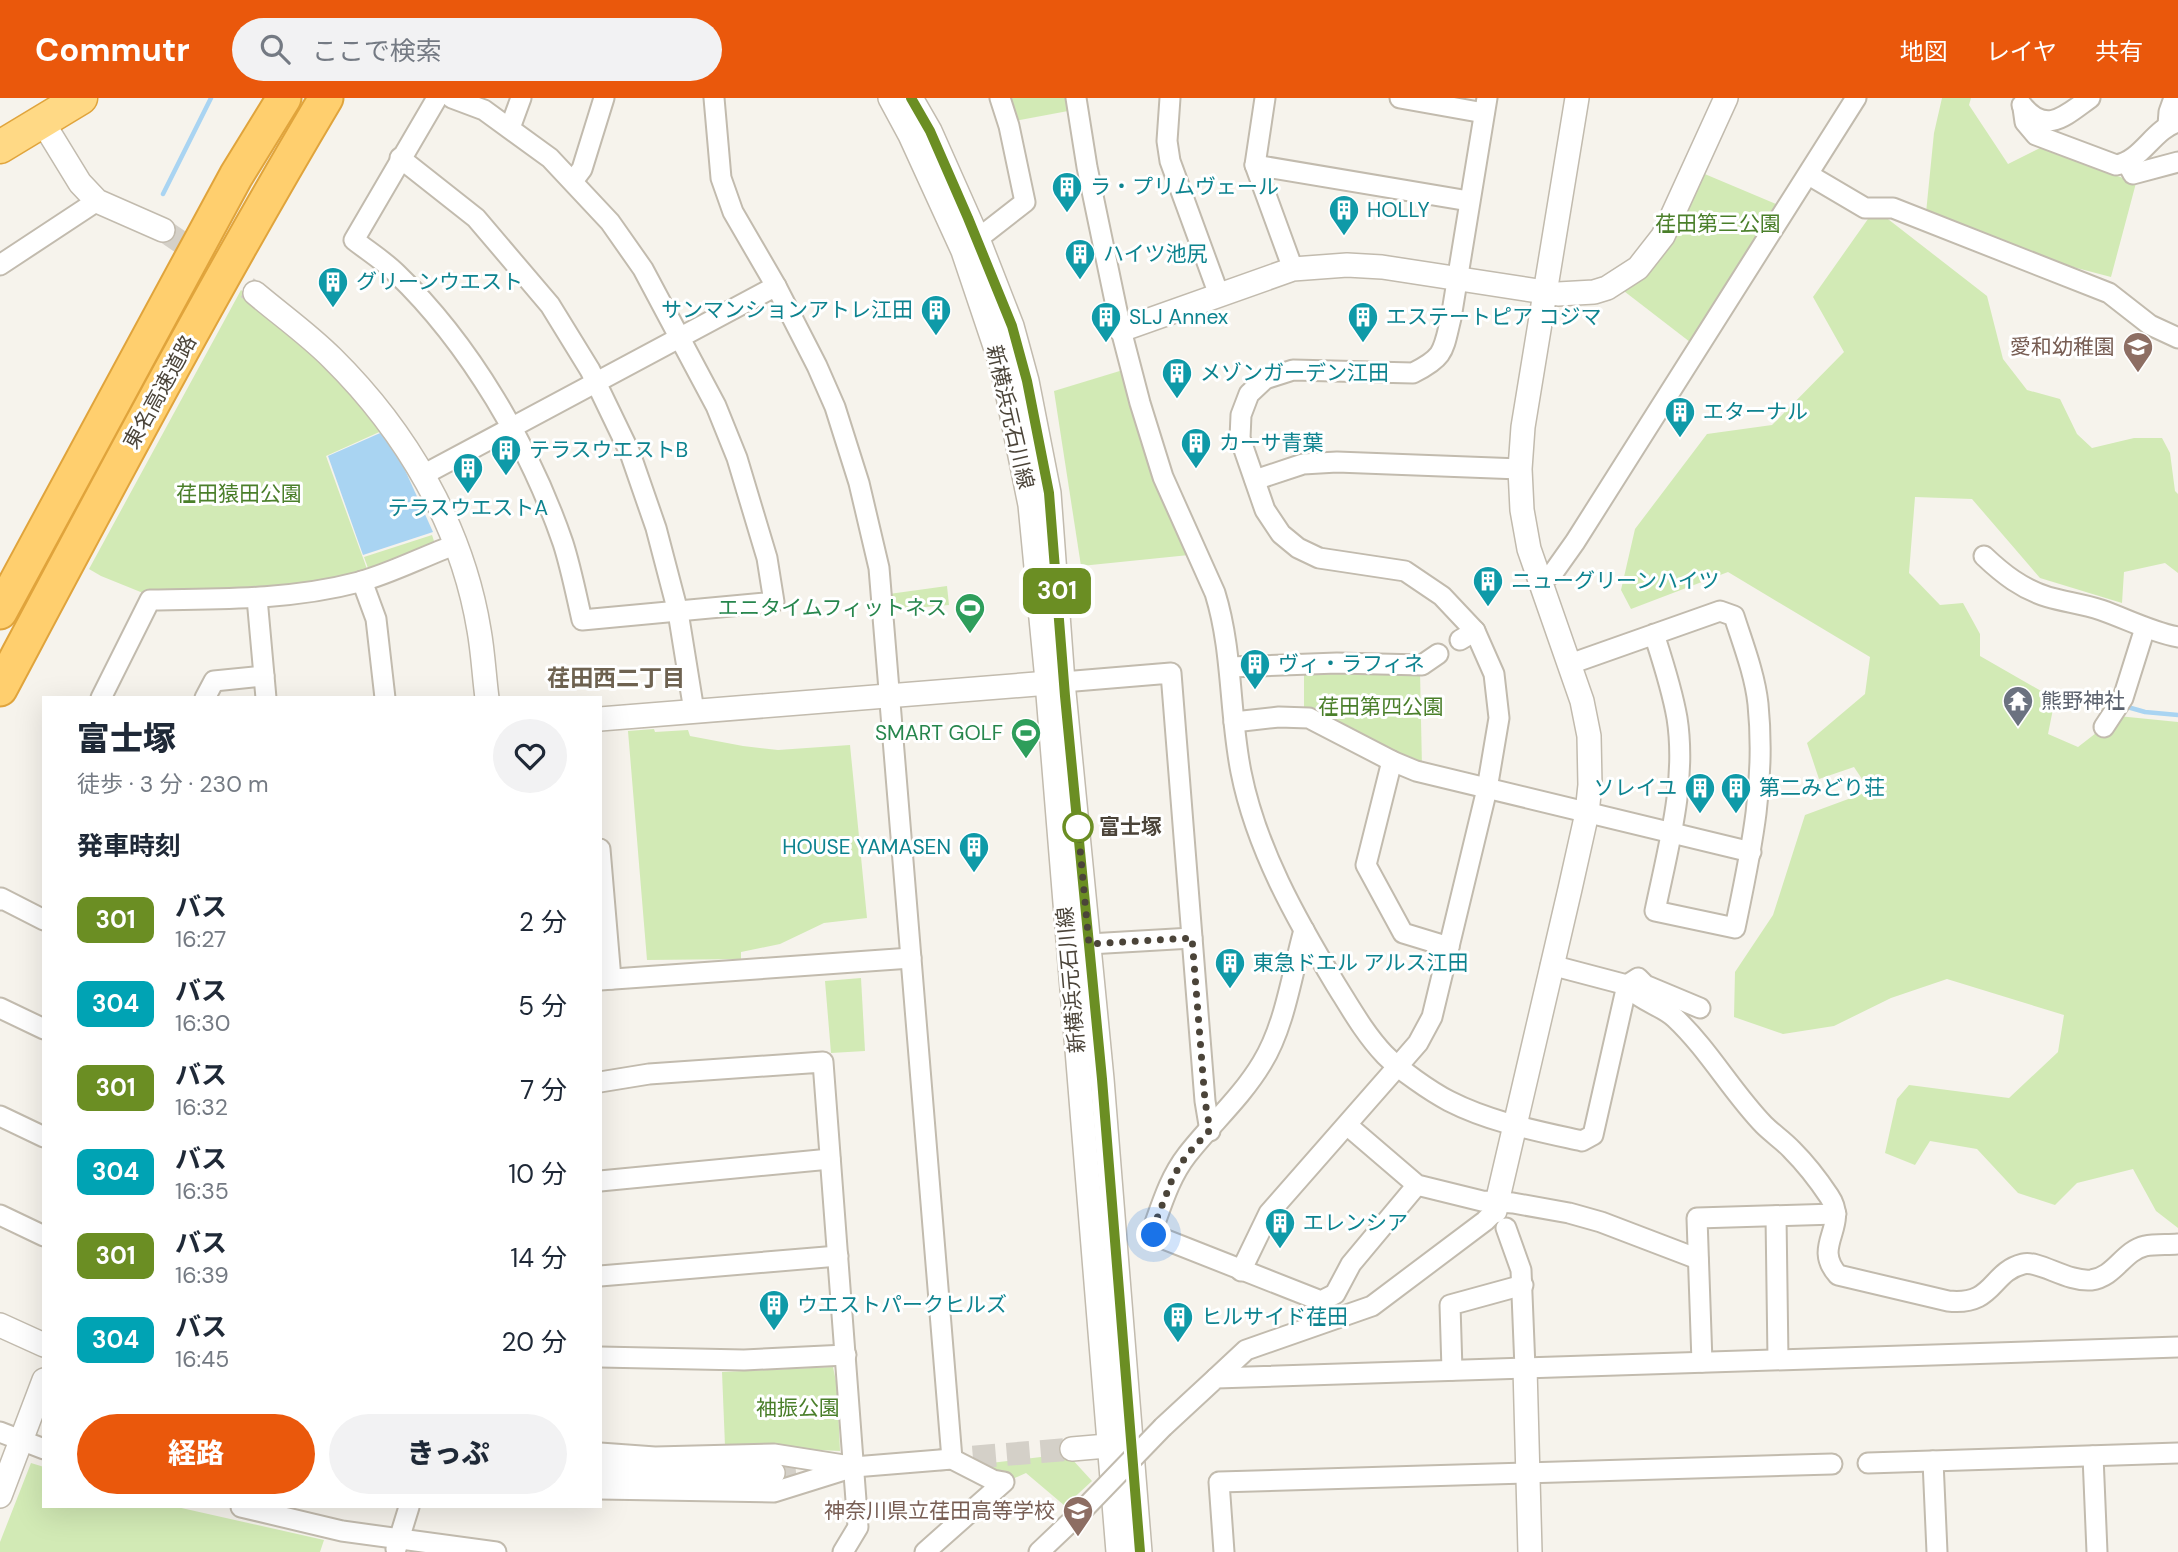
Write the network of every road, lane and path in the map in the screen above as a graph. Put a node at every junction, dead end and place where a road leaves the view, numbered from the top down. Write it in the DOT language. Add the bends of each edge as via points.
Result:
graph roads {
  1 [pos="81,98"];
  2 [pos="284,98"];
  3 [pos="326,98"];
  4 [pos="437,98"];
  5 [pos="452,98"];
  6 [pos="521,98"];
  7 [pos="604,98"];
  8 [pos="714,98"];
  9 [pos="890,98"];
  10 [pos="911,98"];
  11 [pos="1000,98"];
  12 [pos="1076,98"];
  13 [pos="1170,98"];
  14 [pos="1265,98"];
  15 [pos="1400,98"];
  16 [pos="1577,98"];
  17 [pos="1726,98"];
  18 [pos="1856,98"];
  19 [pos="2090,98"];
  20 [pos="2175,98"];
  21 [pos="2021,103"];
  22 [pos="1486,106"];
  23 [pos="40,110"];
  24 [pos="0,122"];
  25 [pos="2173,123"];
  26 [pos="510,128"];
  27 [pos="0,147"];
  28 [pos="400,158"];
  29 [pos="2178,162"];
  30 [pos="2127,163"];
  31 [pos="1255,165"];
  32 [pos="1809,175"];
  33 [pos="573,181"];
  34 [pos="97,201"];
  35 [pos="1469,201"];
  36 [pos="163,230"];
  37 [pos="970,245"];
  38 [pos="0,265"];
  39 [pos="1293,269"];
  40 [pos="1456,278"];
  41 [pos="776,286"];
  42 [pos="1545,292"];
  43 [pos="255,293"];
  44 [pos="1219,295"];
  45 [pos="1122,330"];
  46 [pos="679,338"];
  47 [pos="2178,338"];
  48 [pos="597,383"];
  49 [pos="511,429"];
  50 [pos="1520,469"];
  51 [pos="423,475"];
  52 [pos="1255,480"];
  53 [pos="455,545"];
  54 [pos="1983,556"];
  55 [pos="362,581"];
  56 [pos="1540,581"];
  57 [pos="257,598"];
  58 [pos="0,612"];
  59 [pos="678,612"];
  60 [pos="2145,628"];
  61 [pos="1654,634"];
  62 [pos="2178,637"];
  63 [pos="1438,654"];
  64 [pos="1570,664"];
  65 [pos="1230,667"];
  66 [pos="264,676"];
  67 [pos="1055,683"];
  68 [pos="0,689"];
  69 [pos="102,696"];
  70 [pos="206,696"];
  71 [pos="266,696"];
  72 [pos="385,696"];
  73 [pos="487,696"];
  74 [pos="890,696"];
  75 [pos="694,711"];
  76 [pos="602,719"];
  77 [pos="1234,722"];
  78 [pos="2104,727"];
  79 [pos="1392,761"];
  80 [pos="1486,789"];
  81 [pos="1587,813"];
  82 [pos="1671,832"];
  83 [pos="1751,852"];
  84 [pos="602,892"];
  85 [pos="0,900"];
  86 [pos="42,919"];
  87 [pos="1304,930"];
  88 [pos="1192,938"];
  89 [pos="1089,944"];
  90 [pos="1449,947"];
  91 [pos="911,958"];
  92 [pos="1552,965"];
  93 [pos="606,979"];
  94 [pos="1627,985"];
  95 [pos="0,1008"];
  96 [pos="1700,1008"];
  97 [pos="42,1028"];
  98 [pos="1398,1066"];
  99 [pos="602,1082"];
  100 [pos="0,1116"];
  101 [pos="1347,1125"];
  102 [pos="1514,1126"];
  103 [pos="1210,1130"];
  104 [pos="42,1136"];
  105 [pos="830,1159"];
  106 [pos="602,1181"];
  107 [pos="1417,1185"];
  108 [pos="1499,1214"];
  109 [pos="1836,1214"];
  110 [pos="0,1215"];
  111 [pos="1776,1216"];
  112 [pos="42,1235"];
  113 [pos="2178,1244"];
  114 [pos="838,1256"];
  115 [pos="1699,1259"];
  116 [pos="1241,1271"];
  117 [pos="602,1276"];
  118 [pos="1523,1285"];
  119 [pos="0,1325"];
  120 [pos="42,1344"];
  121 [pos="2178,1347"];
  122 [pos="846,1355"];
  123 [pos="602,1357"];
  124 [pos="1778,1359"];
  125 [pos="1702,1362"];
  126 [pos="1525,1368"];
  127 [pos="1452,1370"];
  128 [pos="1216,1378"];
  129 [pos="42,1383"];
  130 [pos="10,1437"];
  131 [pos="1107,1446"];
  132 [pos="42,1448"];
  133 [pos="1072,1449"];
  134 [pos="602,1453"];
  135 [pos="2178,1453"];
  136 [pos="2093,1456"];
  137 [pos="952,1459"];
  138 [pos="1933,1461"];
  139 [pos="1868,1463"];
  140 [pos="1832,1464"];
  141 [pos="854,1466"];
  142 [pos="602,1471"];
  143 [pos="773,1473"];
  144 [pos="1528,1474"];
  145 [pos="602,1489"];
  146 [pos="0,1496"];
  147 [pos="245,1508"];
  148 [pos="409,1508"];
  149 [pos="397,1546"];
  150 [pos="496,1552"];
  151 [pos="843,1552"];
  152 [pos="925,1552"];
  153 [pos="1039,1552"];
  154 [pos="1118,1552"];
  155 [pos="1140,1552"];
  156 [pos="1224,1552"];
  157 [pos="1530,1552"];
  158 [pos="1937,1552"];
  159 [pos="2097,1552"];
  1 -- 23 [label="highway"];
  2 -- 58 [label="highway, 東名高速道路" via="236,176"];
  3 -- 68 [label="highway, 東名高速道路" via="138,430"];
  4 -- 28 [label="street"];
  5 -- 26 [label="street" via="484,110"];
  6 -- 26 [label="street"];
  7 -- 33 [label="street" via="583,169"];
  8 -- 41 [label="street" via="721,178 733,212"];
  9 -- 37 [label="street, 新横浜元石川線"];
  10 -- 37 [label="street, 新横浜元石川線" via="930,131"];
  11 -- 37 [label="street" via="1025,202"];
  12 -- 45 [label="street"];
  13 -- 44 [label="street" via="1170,161"];
  14 -- 31 [label="street"];
  15 -- 22 [label="street"];
  16 -- 42 [label="street"];
  17 -- 42 [label="street" via="1649,257 1607,288 1580,294"];
  18 -- 32 [label="street"];
  19 -- 21 [label="street" via="2051,122 2037,120"];
  20 -- 25 [label="street"];
  21 -- 30 [label="street" via="2025,122 2036,135 2116,165"];
  22 -- 35 [label="street"];
  23 -- 24 [label="highway"];
  23 -- 27 [label="highway"];
  23 -- 34 [label="street" via="80,183"];
  25 -- 30 [label="street"];
  26 -- 33 [label="street"];
  28 -- 48 [label="street" via="476,218 550,305"];
  28 -- 49 [label="street" via="354,240 395,272 430,309 470,360"];
  29 -- 30 [label="street" via="2133,174"];
  31 -- 35 [label="street"];
  31 -- 39 [label="street"];
  32 -- 47 [label="street" via="1865,208 1893,208 2109,293 2150,324"];
  32 -- 56 [label="street" via="1575,542 1553,573"];
  33 -- 46 [label="street" via="636,260"];
  34 -- 36 [label="street"];
  34 -- 38 [label="street"];
  35 -- 40 [label="street"];
  37 -- 67 [label="street, 新横浜元石川線" via="1002,367 1030,505"];
  39 -- 40 [label="street" via="1348,265"];
  39 -- 44 [label="street"];
  40 -- 42 [label="street"];
  40 -- 52 [label="street" via="1443,352 1430,365 1413,373 1293,370 1265,379 1249,394 1241,415 1240,438"];
  41 -- 46 [label="street"];
  41 -- 74 [label="street" via="835,407 859,483 879,568"];
  42 -- 50 [label="street"];
  43 -- 51 [label="street" via="304,332 365,392"];
  44 -- 45 [label="street"];
  45 -- 65 [label="street" via="1163,477 1215,593"];
  46 -- 48 [label="street"];
  46 -- 59 [label="street" via="716,406 737,458 767,558 774,602"];
  48 -- 49 [label="street"];
  48 -- 59 [label="street" via="630,453"];
  49 -- 51 [label="street"];
  49 -- 59 [label="street" via="563,545 582,620"];
  50 -- 52 [label="street" via="1337,462 1303,464"];
  50 -- 56 [label="street" via="1522,510"];
  51 -- 53 [label="street"];
  52 -- 80 [label="street" via="1265,510 1298,548 1319,558 1405,571 1442,596 1494,674 1499,718"];
  53 -- 55 [label="street"];
  53 -- 73 [label="street" via="479,630"];
  54 -- 60 [label="street" via="2032,591 2088,605"];
  55 -- 57 [label="street"];
  55 -- 72 [label="street" via="376,619"];
  56 -- 64 [label="street"];
  57 -- 66 [label="street"];
  57 -- 69 [label="street" via="150,600"];
  59 -- 75 [label="street"];
  60 -- 62 [label="street"];
  60 -- 78 [label="street" via="2123,698"];
  61 -- 64 [label="street"];
  61 -- 82 [label="street" via="1670,685 1680,751"];
  61 -- 83 [label="street" via="1720,611 1734,616 1758,701 1760,787"];
  63 -- 65 [label="street" via="1422,665"];
  64 -- 81 [label="street" via="1589,736"];
  65 -- 77 [label="street"];
  66 -- 70 [label="street" via="214,681"];
  66 -- 71 [label="street"];
  67 -- 74 [label="street"];
  67 -- 88 [label="street" via="1171,673"];
  67 -- 89 [label="street, 新横浜元石川線"];
  67 -- 131 [label="street, 新横浜元石川線"];
  74 -- 75 [label="street"];
  74 -- 91 [label="street"];
  75 -- 76 [label="street"];
  77 -- 79 [label="street" via="1309,718"];
  77 -- 87 [label="street" via="1249,806"];
  79 -- 80 [label="street"];
  79 -- 90 [label="street" via="1366,865 1403,933"];
  80 -- 81 [label="street"];
  80 -- 90 [label="street"];
  81 -- 82 [label="street"];
  81 -- 92 [label="street"];
  82 -- 83 [label="street"];
  82 -- 83 [label="street" via="1655,911 1735,928"];
  84 -- 93 [label="street"];
  85 -- 86 [label="street"];
  87 -- 98 [label="street" via="1362,1026"];
  87 -- 103 [label="street" via="1274,1040"];
  88 -- 89 [label="street"];
  88 -- 103 [label="street"];
  89 -- 155 [label="street, 新横浜元石川線"];
  90 -- 98 [label="street" via="1432,1017"];
  91 -- 93 [label="street"];
  91 -- 137 [label="street"];
  92 -- 94 [label="street"];
  92 -- 102 [label="street"];
  94 -- 96 [label="street" via="1638,978"];
  94 -- 102 [label="street" via="1593,1135 1581,1141"];
  94 -- 109 [label="street" via="1673,1016 1695,1039 1739,1096 1793,1150 1831,1197"];
  95 -- 97 [label="street"];
  98 -- 101 [label="street"];
  98 -- 102 [label="street" via="1449,1101"];
  99 -- 105 [label="street" via="823,1062"];
  100 -- 104 [label="street"];
  101 -- 107 [label="street"];
  101 -- 116 [label="street" via="1269,1213"];
  102 -- 108 [label="street"];
  103 -- 116 [label="street" via="1173,1177 1151,1234"];
  105 -- 106 [label="street"];
  105 -- 114 [label="street"];
  107 -- 108 [label="street"];
  107 -- 116 [label="street" via="1351,1264 1335,1294 1321,1301"];
  108 -- 115 [label="street" via="1513,1203 1590,1219"];
  108 -- 118 [label="street"];
  108 -- 128 [label="street" via="1372,1306 1246,1350"];
  109 -- 111 [label="street"];
  109 -- 113 [label="street" via="1827,1249 1829,1264 1838,1275 1965,1303 2024,1263 2089,1280 2102,1278 2145,1246"];
  110 -- 112 [label="street"];
  111 -- 115 [label="street" via="1697,1218"];
  111 -- 124 [label="street"];
  114 -- 117 [label="street"];
  114 -- 122 [label="street"];
  115 -- 125 [label="street"];
  118 -- 126 [label="street"];
  118 -- 127 [label="street" via="1450,1305"];
  119 -- 120 [label="street"];
  121 -- 124 [label="street"];
  122 -- 123 [label="street" via="744,1360"];
  122 -- 141 [label="street"];
  124 -- 125 [label="street"];
  125 -- 126 [label="street"];
  126 -- 127 [label="street"];
  126 -- 144 [label="street"];
  127 -- 128 [label="street"];
  128 -- 153 [label="street, bridge"];
  129 -- 130 [label="street"];
  130 -- 132 [label="street"];
  130 -- 146 [label="street"];
  131 -- 133 [label="street"];
  131 -- 154 [label="street, 新横浜元石川線"];
  134 -- 141 [label="street" via="654,1457 774,1454"];
  135 -- 136 [label="street"];
  136 -- 138 [label="street"];
  136 -- 159 [label="street"];
  137 -- 141 [label="street"];
  137 -- 152 [label="street" via="1004,1482"];
  138 -- 139 [label="street"];
  138 -- 158 [label="street"];
  140 -- 144 [label="street"];
  141 -- 145 [label="street" via="774,1492"];
  141 -- 151 [label="street" via="858,1527"];
  142 -- 143 [label="street"];
  144 -- 156 [label="street" via="1219,1482"];
  144 -- 157 [label="street"];
  147 -- 149 [label="street"];
  148 -- 149 [label="street"];
  149 -- 150 [label="street"];
}
